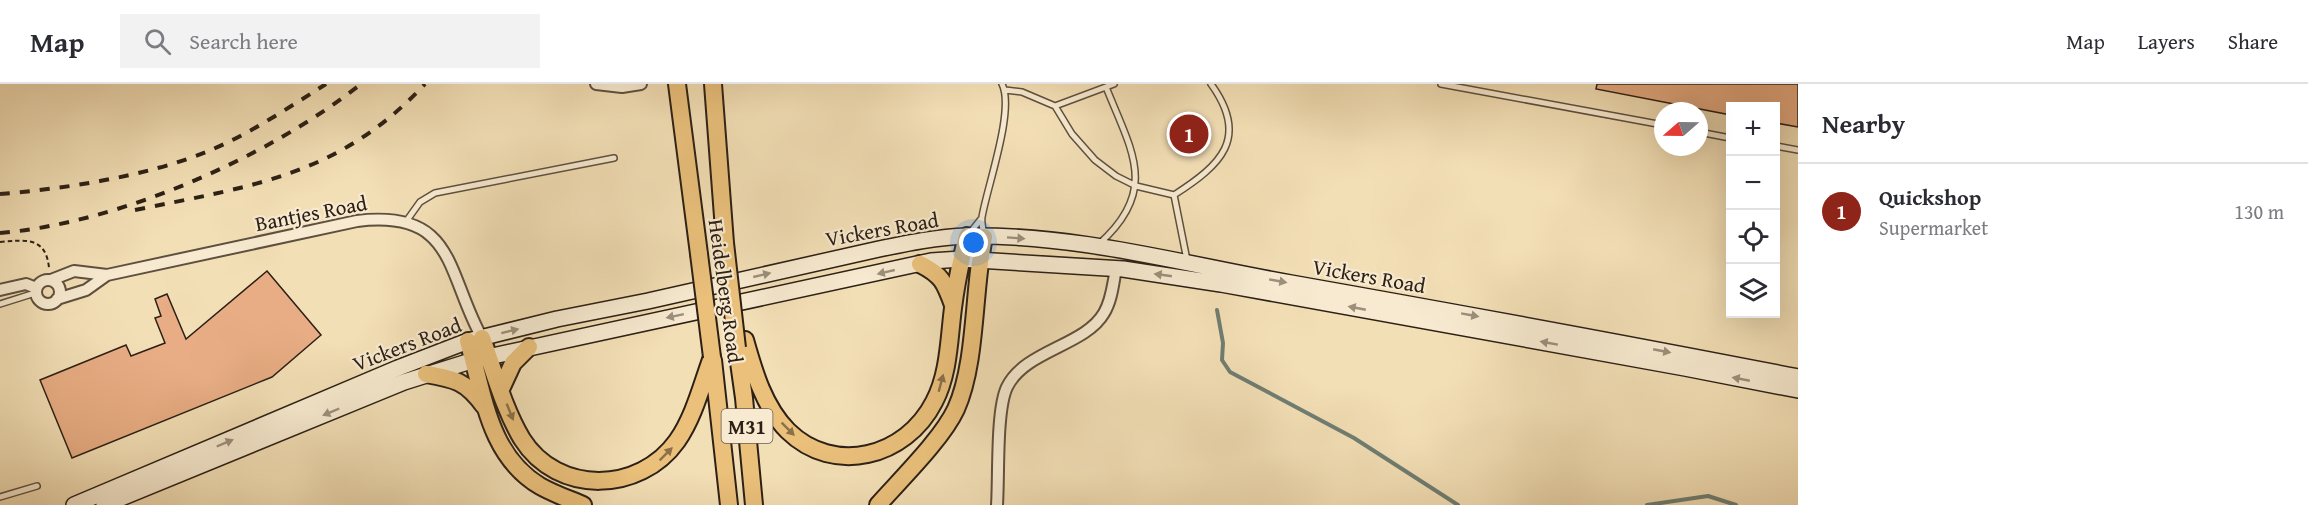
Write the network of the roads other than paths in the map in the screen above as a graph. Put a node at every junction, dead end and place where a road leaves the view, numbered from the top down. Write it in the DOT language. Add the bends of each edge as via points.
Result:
graph roads {
  1 [pos="596,84"];
  2 [pos="641,84"];
  3 [pos="677,84"];
  4 [pos="713,84"];
  5 [pos="1114,84"];
  6 [pos="1210,84"];
  7 [pos="1441,84"];
  8 [pos="1003,87"];
  9 [pos="1106,87"];
  10 [pos="1055,106"];
  11 [pos="1654,123"];
  12 [pos="1708,134"];
  13 [pos="1726,137"];
  14 [pos="1780,147"];
  15 [pos="1798,150"];
  16 [pos="614,158"];
  17 [pos="1136,186"];
  18 [pos="1174,195"];
  19 [pos="981,219"];
  20 [pos="405,223"];
  21 [pos="967,236"];
  22 [pos="984,237"];
  23 [pos="1097,246"];
  24 [pos="962,259"];
  25 [pos="979,261"];
  26 [pos="1188,263"];
  27 [pos="920,264"];
  28 [pos="1116,269"];
  29 [pos="107,275"];
  30 [pos="49,280"];
  31 [pos="0,290"];
  32 [pos="36,290"];
  33 [pos="57,300"];
  34 [pos="0,304"];
  35 [pos="953,306"];
  36 [pos="475,339"];
  37 [pos="741,344"];
  38 [pos="529,347"];
  39 [pos="712,357"];
  40 [pos="481,358"];
  41 [pos="426,374"];
  42 [pos="1798,377"];
  43 [pos="501,389"];
  44 [pos="1798,390"];
  45 [pos="488,412"];
  46 [pos="37,486"];
  47 [pos="0,497"];
  48 [pos="74,505"];
  49 [pos="104,505"];
  50 [pos="583,505"];
  51 [pos="729,505"];
  52 [pos="754,505"];
  53 [pos="878,505"];
  54 [pos="997,505"];
  1 -- 2 [label="street"];
  3 -- 39 [label="main road, Heidelberg Road / M31, bridge"];
  4 -- 37 [label="main road, Heidelberg Road / M31, bridge" via="725,243"];
  5 -- 9 [label="lane"];
  6 -- 18 [label="lane" via="1221,98 1229,141 1220,158 1199,179"];
  7 -- 11 [label="lane"];
  8 -- 10 [label="lane"];
  8 -- 19 [label="lane" via="1004,110 996,163"];
  9 -- 10 [label="lane"];
  9 -- 17 [label="lane" via="1129,147"];
  10 -- 17 [label="lane" via="1072,134 1095,160"];
  12 -- 13 [label="lane"];
  14 -- 15 [label="lane"];
  16 -- 20 [label="lane" via="435,193 420,202"];
  17 -- 18 [label="lane"];
  17 -- 23 [label="lane" via="1121,221"];
  18 -- 26 [label="lane"];
  19 -- 21 [label="lane"];
  19 -- 22 [label="lane"];
  20 -- 29 [label="street, Bantjes Road" via="377,218 357,221"];
  20 -- 36 [label="street, Bantjes Road" via="426,231 447,256"];
  21 -- 22 [label="main road, Vickers Road"];
  21 -- 24 [label="main road"];
  36 -- 21 [label="main road, Vickers Road, one-way" via="898,244"];
  22 -- 23 [label="main road, Vickers Road, one-way"];
  22 -- 25 [label="main road"];
  23 -- 26 [label="main road, Vickers Road"];
  24 -- 25 [label="main road, Vickers Road"];
  24 -- 27 [label="main road, Vickers Road"];
  24 -- 35 [label="main road"];
  25 -- 28 [label="main road, Vickers Road"];
  25 -- 53 [label="main road" via="967,366 956,408 941,433"];
  26 -- 42 [label="main road, Vickers Road, one-way"];
  27 -- 35 [label="main road" via="942,279"];
  27 -- 38 [label="main road, Vickers Road, one-way"];
  44 -- 28 [label="main road, Vickers Road, one-way" via="1325,302"];
  28 -- 54 [label="street" via="1109,303 1099,320 1021,369 1009,384 1002,400"];
  29 -- 30 [label="street, Bantjes Road" via="74,271"];
  29 -- 33 [label="street, Bantjes Road" via="86,290"];
  30 -- 32 [label="street" via="38,284"];
  30 -- 33 [label="street" via="56,282 60,291"];
  31 -- 32 [label="street" via="26,284"];
  32 -- 33 [label="street" via="44,303"];
  32 -- 34 [label="lane"];
  37 -- 35 [label="main road, one-way" via="766,401 788,430 820,450 869,454 905,439 928,414 941,388"];
  36 -- 40 [label="main road"];
  48 -- 36 [label="main road, Vickers Road, one-way"];
  37 -- 52 [label="main road, Heidelberg Road / M31"];
  38 -- 40 [label="main road, Vickers Road"];
  38 -- 43 [label="main road" via="513,363"];
  43 -- 39 [label="main road, one-way" via="523,440 542,460 569,476 613,481 656,464 679,439"];
  39 -- 51 [label="main road, Heidelberg Road / M31"];
  40 -- 41 [label="main road, Vickers Road"];
  40 -- 43 [label="main road"];
  40 -- 45 [label="main road"];
  41 -- 45 [label="main road" via="459,381"];
  41 -- 49 [label="main road, Vickers Road, one-way"];
  45 -- 50 [label="main road" via="501,447 513,463 541,486"];
  46 -- 47 [label="lane"];
}
